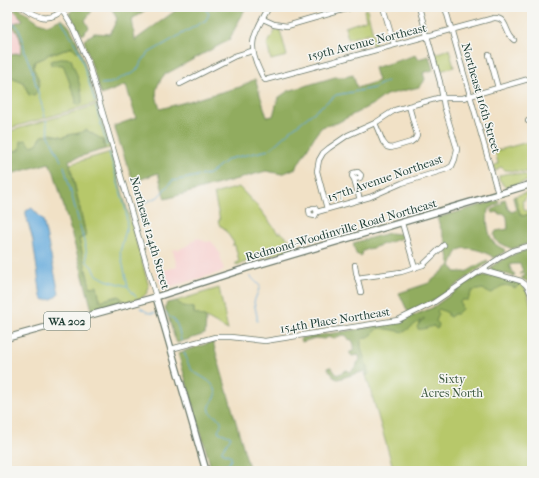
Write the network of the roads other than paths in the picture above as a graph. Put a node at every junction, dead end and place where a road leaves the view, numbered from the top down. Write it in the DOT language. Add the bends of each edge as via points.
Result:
graph roads {
  1 [pos="22,7"];
  2 [pos="67,7"];
  3 [pos="269,7"];
  4 [pos="353,7"];
  5 [pos="383,7"];
  6 [pos="419,7"];
  7 [pos="446,7"];
  8 [pos="61,9"];
  9 [pos="263,19"];
  10 [pos="452,30"];
  11 [pos="427,37"];
  12 [pos="514,40"];
  13 [pos="394,44"];
  14 [pos="252,51"];
  15 [pos="489,55"];
  16 [pos="532,78"];
  17 [pos="180,84"];
  18 [pos="498,88"];
  19 [pos="471,96"];
  20 [pos="442,98"];
  21 [pos="410,106"];
  22 [pos="375,123"];
  23 [pos="354,179"];
  24 [pos="532,184"];
  25 [pos="498,194"];
  26 [pos="360,200"];
  27 [pos="328,209"];
  28 [pos="317,212"];
  29 [pos="402,223"];
  30 [pos="444,245"];
  31 [pos="532,245"];
  32 [pos="356,265"];
  33 [pos="415,268"];
  34 [pos="482,270"];
  35 [pos="357,278"];
  36 [pos="361,292"];
  37 [pos="156,297"];
  38 [pos="532,299"];
  39 [pos="7,338"];
  40 [pos="171,349"];
  41 [pos="206,471"];
  1 -- 8 [label="street" via="47,18 55,16"];
  2 -- 8 [label="street"];
  3 -- 9 [label="street"];
  4 -- 9 [label="street" via="287,26"];
  5 -- 13 [label="street"];
  6 -- 11 [label="street"];
  7 -- 10 [label="street, Northeast 116th Street"];
  8 -- 37 [label="street, Northeast 124th Street" via="78,36 88,62"];
  9 -- 14 [label="street" via="254,38"];
  10 -- 11 [label="street, 159th Avenue Northeast"];
  10 -- 12 [label="street, 159th Avenue Northeast" via="500,18"];
  10 -- 19 [label="street, Northeast 116th Street"];
  11 -- 13 [label="street, 159th Avenue Northeast"];
  11 -- 20 [label="street"];
  13 -- 14 [label="street, 159th Avenue Northeast" via="268,80 263,79"];
  14 -- 17 [label="street" via="234,56"];
  15 -- 18 [label="street"];
  16 -- 18 [label="street"];
  18 -- 19 [label="street"];
  19 -- 20 [label="street"];
  19 -- 25 [label="street, Northeast 116th Street"];
  20 -- 21 [label="street"];
  20 -- 26 [label="street, 157th Avenue Northeast" via="457,149 452,166"];
  21 -- 22 [label="street" via="395,110"];
  21 -- 22 [label="street" via="417,135 411,142 387,147"];
  22 -- 27 [label="street" via="340,140 323,153 319,160 317,171"];
  23 -- 26 [label="street"];
  24 -- 25 [label="main road, Redmond-Woodinville Road Northeast / WA 202"];
  25 -- 29 [label="main road, Redmond-Woodinville Road Northeast / WA 202"];
  26 -- 27 [label="street, 157th Avenue Northeast"];
  27 -- 28 [label="street, 157th Avenue Northeast"];
  29 -- 33 [label="street"];
  29 -- 37 [label="main road, Redmond-Woodinville Road Northeast / WA 202"];
  30 -- 33 [label="street" via="427,262"];
  31 -- 34 [label="street, 154th Place Northeast" via="506,254"];
  32 -- 35 [label="street"];
  33 -- 35 [label="street"];
  34 -- 38 [label="street" via="521,281 526,284"];
  34 -- 40 [label="street, 154th Place Northeast" via="433,303 398,320 265,341 215,337"];
  35 -- 36 [label="street"];
  37 -- 39 [label="main road, WA 202"];
  37 -- 40 [label="main road, Northeast 124th Street"];
  40 -- 41 [label="main road, Northeast 124th Street"];
}
